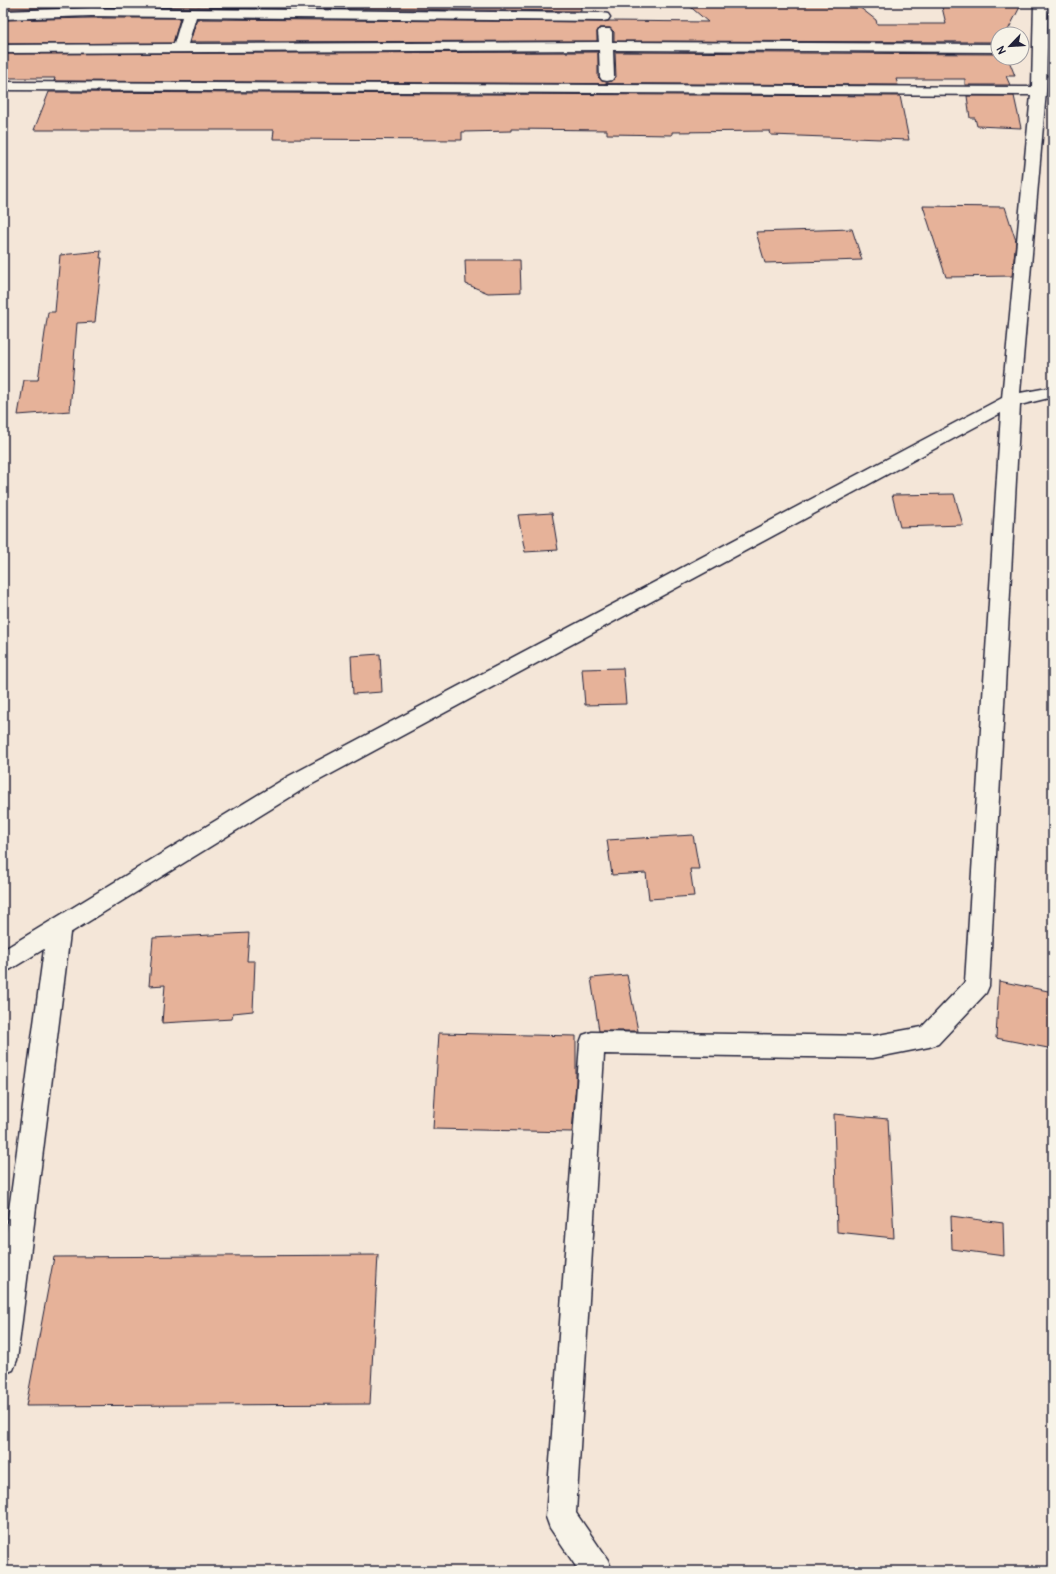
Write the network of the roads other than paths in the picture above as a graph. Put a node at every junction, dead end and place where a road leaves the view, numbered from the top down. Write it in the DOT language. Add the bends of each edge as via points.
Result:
graph roads {
  1 [pos="602,3"];
  2 [pos="1041,3"];
  3 [pos="190,13"];
  4 [pos="3,15"];
  5 [pos="603,17"];
  6 [pos="607,46"];
  7 [pos="180,48"];
  8 [pos="990,48"];
  9 [pos="3,49"];
  10 [pos="607,77"];
  11 [pos="3,86"];
  12 [pos="1039,91"];
  13 [pos="1053,392"];
  14 [pos="1011,401"];
  15 [pos="59,928"];
  16 [pos="3,962"];
  17 [pos="3,1360"];
  18 [pos="597,1571"];
  1 -- 5 [label="street"];
  2 -- 12 [label="street" via="1034,48"];
  3 -- 4 [label="street" via="91,12"];
  3 -- 5 [label="street"];
  3 -- 7 [label="street"];
  5 -- 6 [label="street"];
  6 -- 7 [label="street"];
  6 -- 8 [label="street"];
  6 -- 10 [label="street"];
  7 -- 9 [label="street"];
  11 -- 12 [label="street"];
  12 -- 14 [label="street"];
  13 -- 14 [label="street"];
  14 -- 15 [label="street" via="297,782"];
  14 -- 18 [label="street" via="977,986 930,1036 873,1047 592,1043 561,1517"];
  15 -- 16 [label="street"];
  15 -- 17 [label="street"];
}
